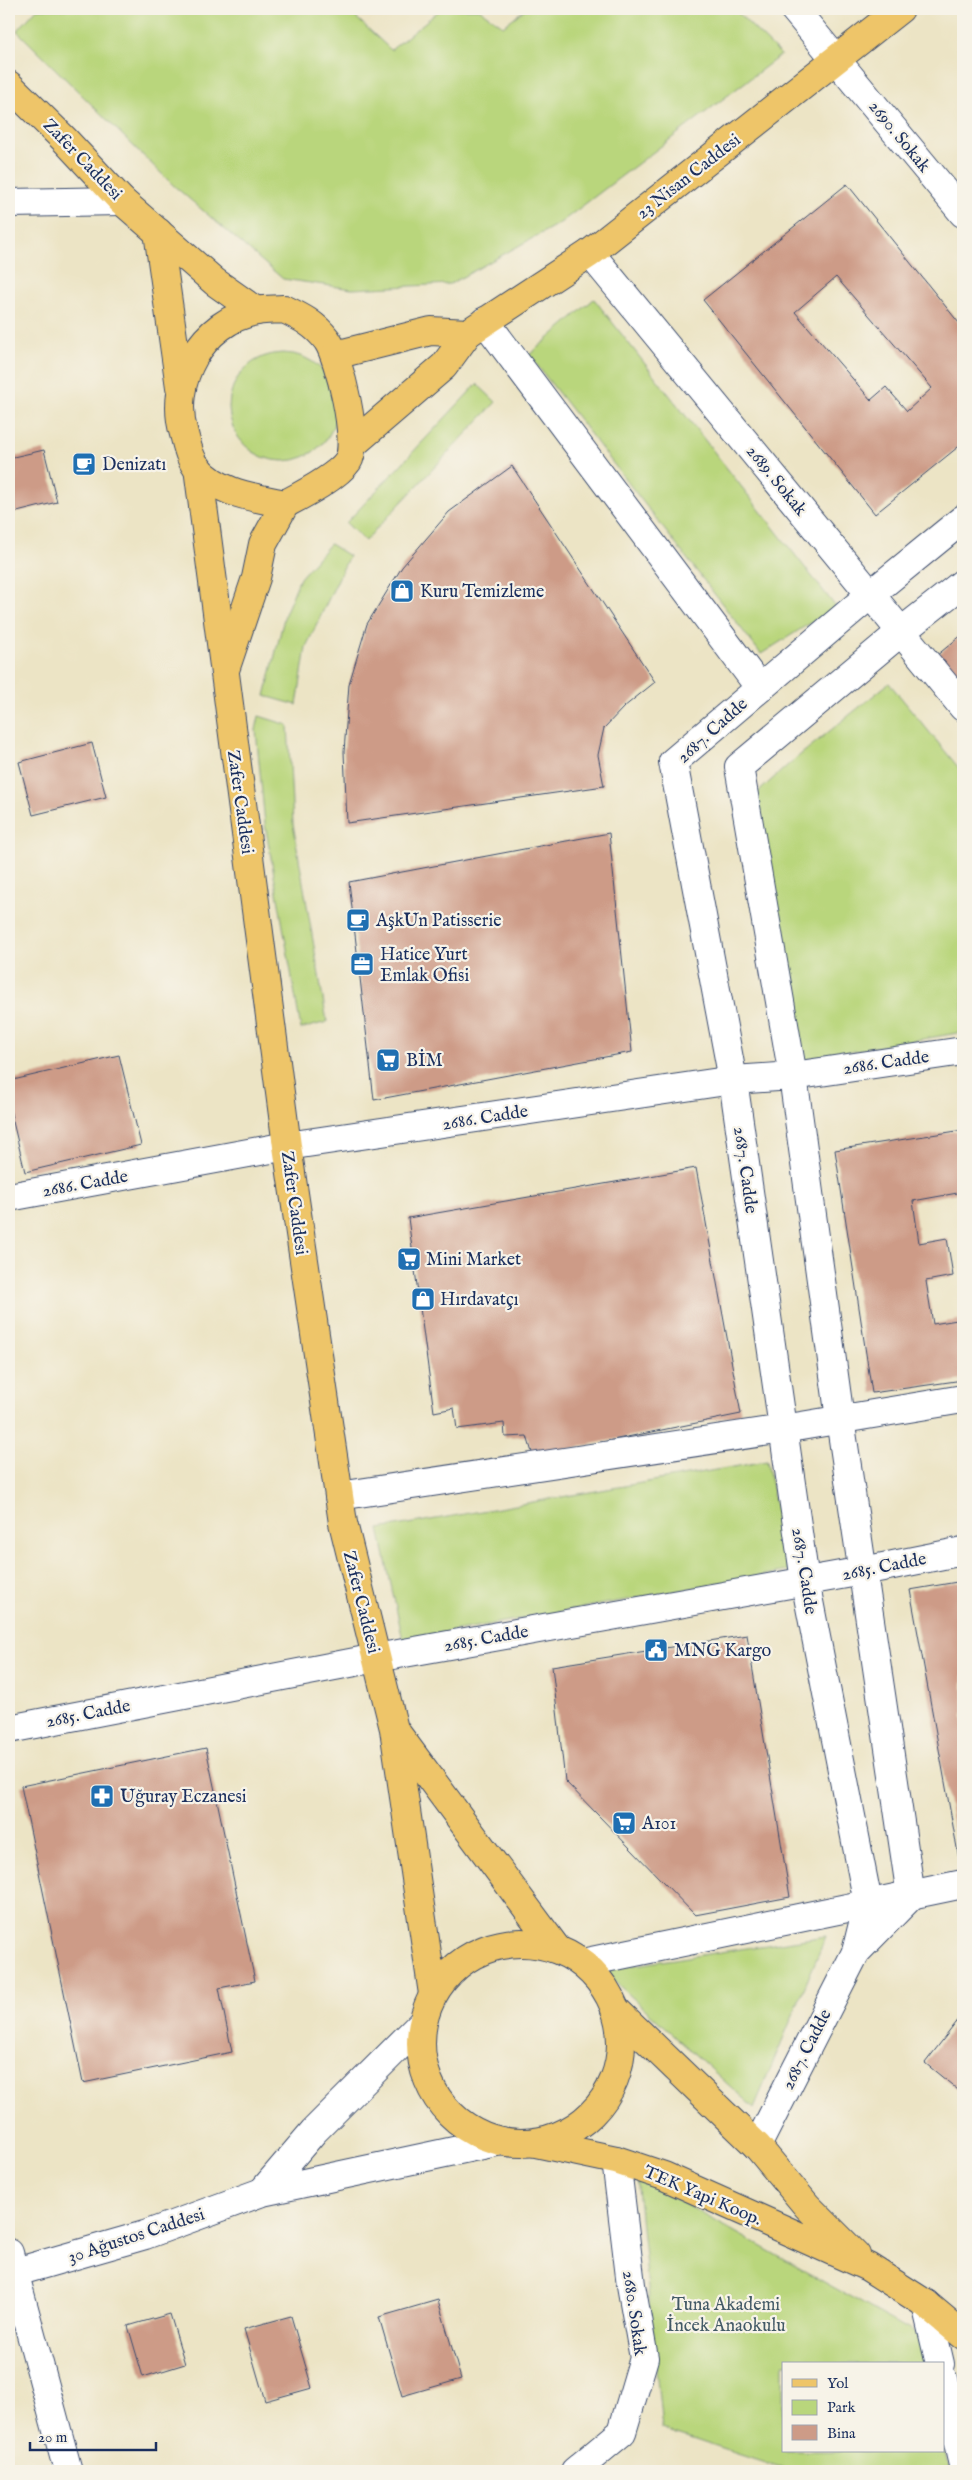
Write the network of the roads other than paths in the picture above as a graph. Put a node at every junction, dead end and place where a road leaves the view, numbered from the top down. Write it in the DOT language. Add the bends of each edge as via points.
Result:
graph roads {
  1 [pos="794,9"];
  2 [pos="900,9"];
  3 [pos="836,59"];
  4 [pos="9,85"];
  5 [pos="122,201"];
  6 [pos="9,203"];
  7 [pos="963,213"];
  8 [pos="158,232"];
  9 [pos="590,253"];
  10 [pos="256,311"];
  11 [pos="477,327"];
  12 [pos="335,355"];
  13 [pos="180,391"];
  14 [pos="353,444"];
  15 [pos="198,468"];
  16 [pos="285,504"];
  17 [pos="963,519"];
  18 [pos="963,583"];
  19 [pos="871,594"];
  20 [pos="902,631"];
  21 [pos="224,672"];
  22 [pos="760,688"];
  23 [pos="963,707"];
  24 [pos="963,1051"];
  25 [pos="793,1076"];
  26 [pos="733,1080"];
  27 [pos="287,1146"];
  28 [pos="9,1197"];
  29 [pos="963,1399"];
  30 [pos="840,1420"];
  31 [pos="783,1429"];
  32 [pos="339,1496"];
  33 [pos="963,1551"];
  34 [pos="863,1571"];
  35 [pos="805,1581"];
  36 [pos="376,1658"];
  37 [pos="9,1729"];
  38 [pos="394,1729"];
  39 [pos="963,1884"];
  40 [pos="911,1896"];
  41 [pos="868,1903"];
  42 [pos="557,1949"];
  43 [pos="856,1952"];
  44 [pos="582,1963"];
  45 [pos="433,1994"];
  46 [pos="616,2009"];
  47 [pos="422,2023"];
  48 [pos="501,2141"];
  49 [pos="533,2143"];
  50 [pos="757,2146"];
  51 [pos="616,2160"];
  52 [pos="262,2192"];
  53 [pos="10,2266"];
  54 [pos="868,2267"];
  55 [pos="926,2304"];
  56 [pos="963,2335"];
  57 [pos="940,2362"];
  58 [pos="944,2383"];
  59 [pos="963,2465"];
  60 [pos="68,2471"];
  61 [pos="575,2471"];
  1 -- 3 [label="street, 2690. Sokak"];
  2 -- 3 [label="main road, 23 Nisan Caddesi"];
  3 -- 7 [label="street, 2690. Sokak"];
  3 -- 9 [label="main road, 23 Nisan Caddesi"];
  4 -- 5 [label="main road, Zafer Caddesi"];
  5 -- 6 [label="street"];
  5 -- 8 [label="main road, Zafer Caddesi"];
  8 -- 10 [label="main road, Zafer Caddesi" via="215,282"];
  8 -- 13 [label="main road"];
  9 -- 11 [label="main road, 23 Nisan Caddesi"];
  9 -- 19 [label="street, 2689. Sokak"];
  10 -- 12 [label="main road" via="284,309 308,320 327,340"];
  10 -- 13 [label="main road" via="228,322 206,339 190,363"];
  11 -- 12 [label="main road" via="431,332"];
  11 -- 14 [label="main road, 23 Nisan Caddesi" via="444,366"];
  11 -- 22 [label="street"];
  12 -- 14 [label="main road" via="351,421"];
  13 -- 15 [label="main road" via="180,420"];
  14 -- 16 [label="main road" via="348,461 308,492"];
  15 -- 16 [label="main road" via="228,491"];
  15 -- 21 [label="main road, Zafer Caddesi"];
  16 -- 21 [label="main road, Zafer Caddesi" via="263,544 256,578"];
  17 -- 19 [label="street, 2687. Cadde"];
  18 -- 20 [label="street"];
  19 -- 20 [label="street, 2689. Sokak"];
  19 -- 22 [label="street, 2687. Cadde"];
  20 -- 23 [label="street, 2689. Sokak"];
  20 -- 25 [label="street" via="739,767"];
  21 -- 27 [label="main road, Zafer Caddesi"];
  22 -- 26 [label="street, 2687. Cadde" via="673,762"];
  24 -- 25 [label="street, 2686. Cadde"];
  25 -- 26 [label="street, 2686. Cadde"];
  25 -- 30 [label="street"];
  26 -- 27 [label="street, 2686. Cadde"];
  26 -- 31 [label="street, 2687. Cadde"];
  27 -- 28 [label="street, 2686. Cadde"];
  27 -- 32 [label="main road, Zafer Caddesi"];
  29 -- 30 [label="street"];
  30 -- 31 [label="street"];
  30 -- 34 [label="street"];
  31 -- 32 [label="street"];
  31 -- 35 [label="street, 2687. Cadde"];
  32 -- 36 [label="main road, Zafer Caddesi"];
  33 -- 34 [label="street, 2685. Cadde"];
  34 -- 35 [label="street, 2685. Cadde"];
  34 -- 40 [label="street"];
  35 -- 36 [label="street, 2685. Cadde"];
  35 -- 41 [label="street, 2687. Cadde"];
  36 -- 37 [label="street, 2685. Cadde"];
  36 -- 38 [label="main road, Zafer Caddesi"];
  38 -- 42 [label="main road"];
  38 -- 45 [label="main road, Zafer Caddesi"];
  39 -- 40 [label="street"];
  40 -- 41 [label="street"];
  40 -- 43 [label="street, 2687. Cadde"];
  41 -- 43 [label="street, 2687. Cadde"];
  41 -- 44 [label="street"];
  42 -- 44 [label="main road"];
  42 -- 45 [label="main road" via="529,1942 500,1944 473,1954 450,1971"];
  43 -- 50 [label="street, 2687. Cadde"];
  44 -- 46 [label="main road" via="602,1983"];
  45 -- 47 [label="main road"];
  46 -- 49 [label="main road" via="621,2046 618,2068 606,2096 587,2119 562,2135"];
  46 -- 50 [label="main road"];
  47 -- 48 [label="main road" via="421,2055 429,2085 447,2111 472,2130"];
  47 -- 52 [label="street, 30 Ağustos Caddesi" via="314,2131"];
  48 -- 49 [label="main road"];
  48 -- 52 [label="street, 30 Ağustos Caddesi"];
  49 -- 51 [label="main road, TEK Yapi Koop."];
  50 -- 54 [label="main road" via="807,2206"];
  51 -- 54 [label="main road, TEK Yapi Koop." via="664,2176"];
  51 -- 61 [label="street, 2680. Sokak" via="631,2285 644,2358 622,2432"];
  52 -- 53 [label="street, 30 Ağustos Caddesi" via="145,2236"];
  53 -- 60 [label="street"];
  54 -- 55 [label="main road"];
  55 -- 56 [label="main road"];
  55 -- 57 [label="street"];
  58 -- 59 [label="street"];
}
